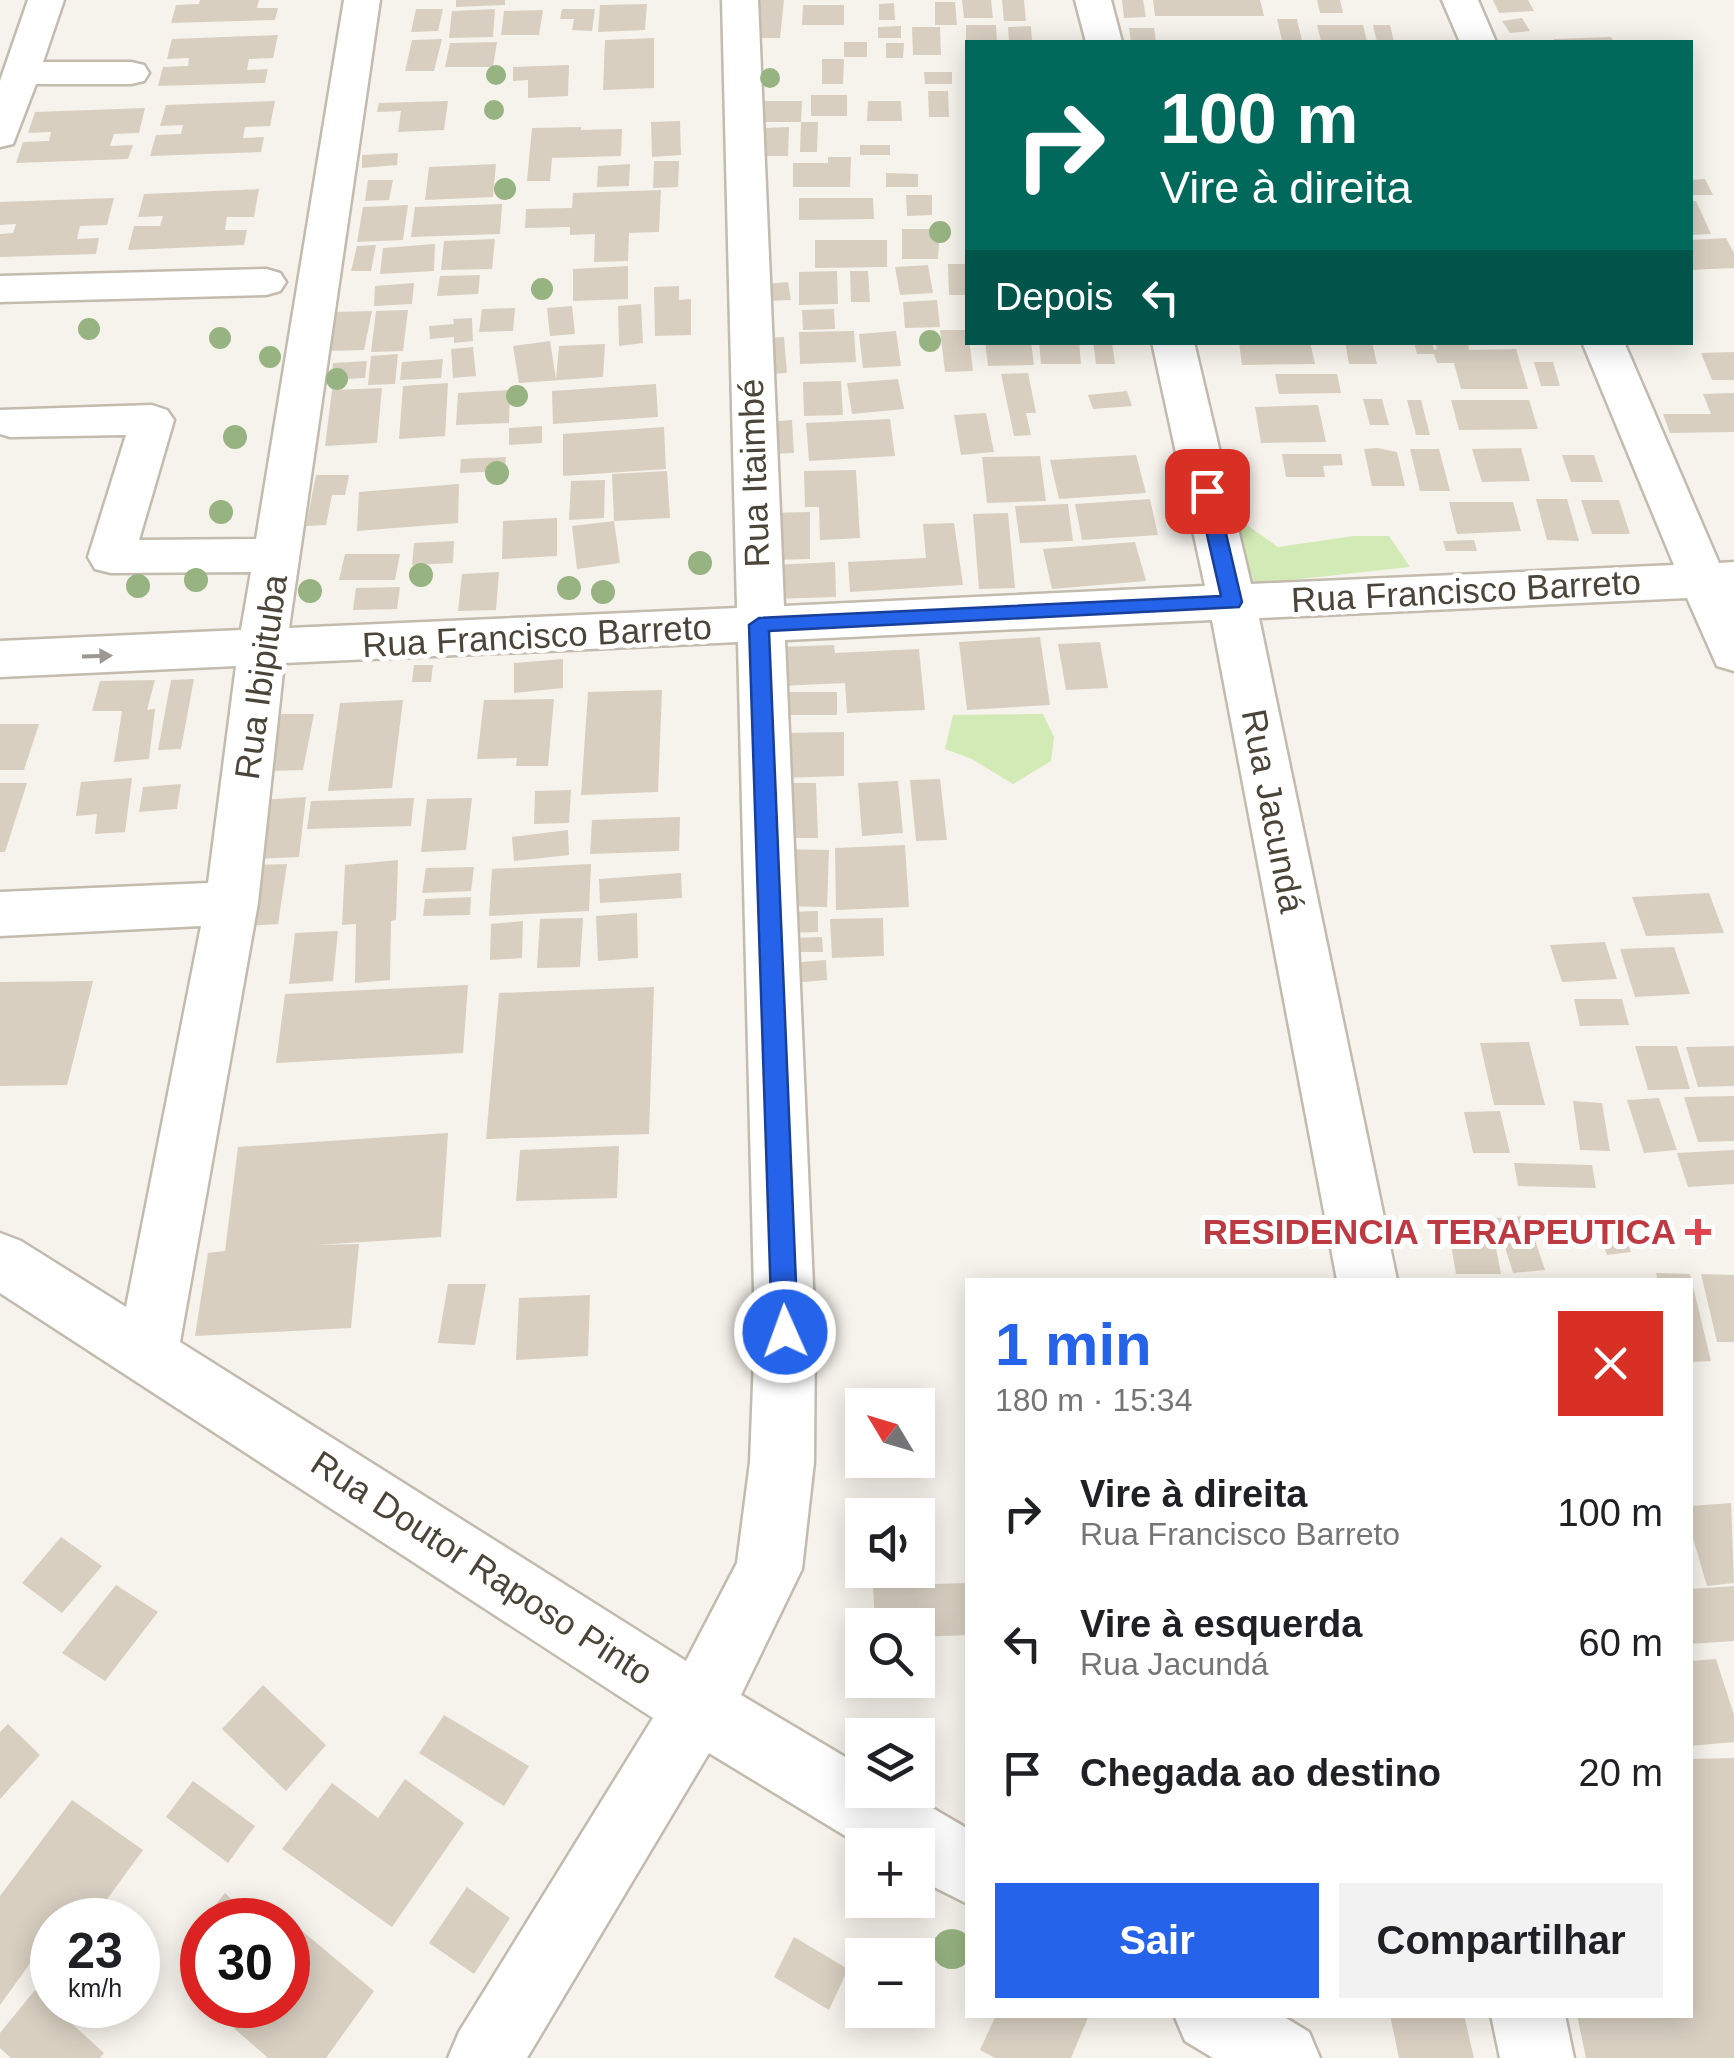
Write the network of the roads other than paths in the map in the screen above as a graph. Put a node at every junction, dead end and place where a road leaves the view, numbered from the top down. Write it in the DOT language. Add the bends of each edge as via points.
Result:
graph roads {
  1 [pos="46,0"];
  2 [pos="362,0"];
  3 [pos="740,0"];
  4 [pos="1094,0"];
  5 [pos="1460,0"];
  6 [pos="1104,40"];
  7 [pos="1477,40"];
  8 [pos="21,73"];
  9 [pos="130,73"];
  10 [pos="0,136"];
  11 [pos="266,282"];
  12 [pos="0,288"];
  13 [pos="1174,345"];
  14 [pos="1604,345"];
  15 [pos="10,422"];
  16 [pos="277,555"];
  17 [pos="1718,579"];
  18 [pos="1232,602"];
  19 [pos="759,625"];
  20 [pos="262,649"];
  21 [pos="1734,654"];
  22 [pos="0,660"];
  23 [pos="232,903"];
  24 [pos="0,914"];
  25 [pos="0,1260"];
  26 [pos="1367,1278"];
  27 [pos="148,1352"];
  28 [pos="698,1708"];
  29 [pos="965,1868"];
  30 [pos="1216,2018"];
  31 [pos="1529,2018"];
  32 [pos="485,2058"];
  33 [pos="1282,2058"];
  34 [pos="1537,2058"];
  1 -- 8 [label="street"];
  2 -- 16 [label="street, Rua Ibipituba"];
  3 -- 19 [label="street, Rua Itaimbé"];
  4 -- 6 [label="street"];
  5 -- 7 [label="street"];
  8 -- 9 [label="street"];
  8 -- 10 [label="street"];
  11 -- 12 [label="street"];
  13 -- 18 [label="street, Rua Jacundá"];
  14 -- 17 [label="street"];
  15 -- 16 [label="street" via="152,420 111,557"];
  16 -- 20 [label="street, Rua Ibipituba"];
  17 -- 18 [label="street, Rua Francisco Barreto"];
  17 -- 21 [label="street"];
  18 -- 19 [label="street, Rua Francisco Barreto"];
  18 -- 26 [label="street, Rua Jacundá"];
  19 -- 20 [label="street, Rua Francisco Barreto"];
  19 -- 28 [label="street, Rua Itaimbé" via="785,1332 782,1462 768,1569"];
  22 -- 20 [label="street, Rua Francisco Barreto, one-way"];
  20 -- 23 [label="street, Rua Ibipituba"];
  23 -- 24 [label="street"];
  23 -- 27 [label="street, Rua Ibipituba"];
  25 -- 27 [label="street, Rua Doutor Raposo Pinto"];
  27 -- 28 [label="street, Rua Doutor Raposo Pinto"];
  28 -- 29 [label="street, Rua Doutor Raposo Pinto"];
  28 -- 32 [label="street, Rua Itaimbé"];
  30 -- 33 [label="street"];
  31 -- 34 [label="street"];
}
